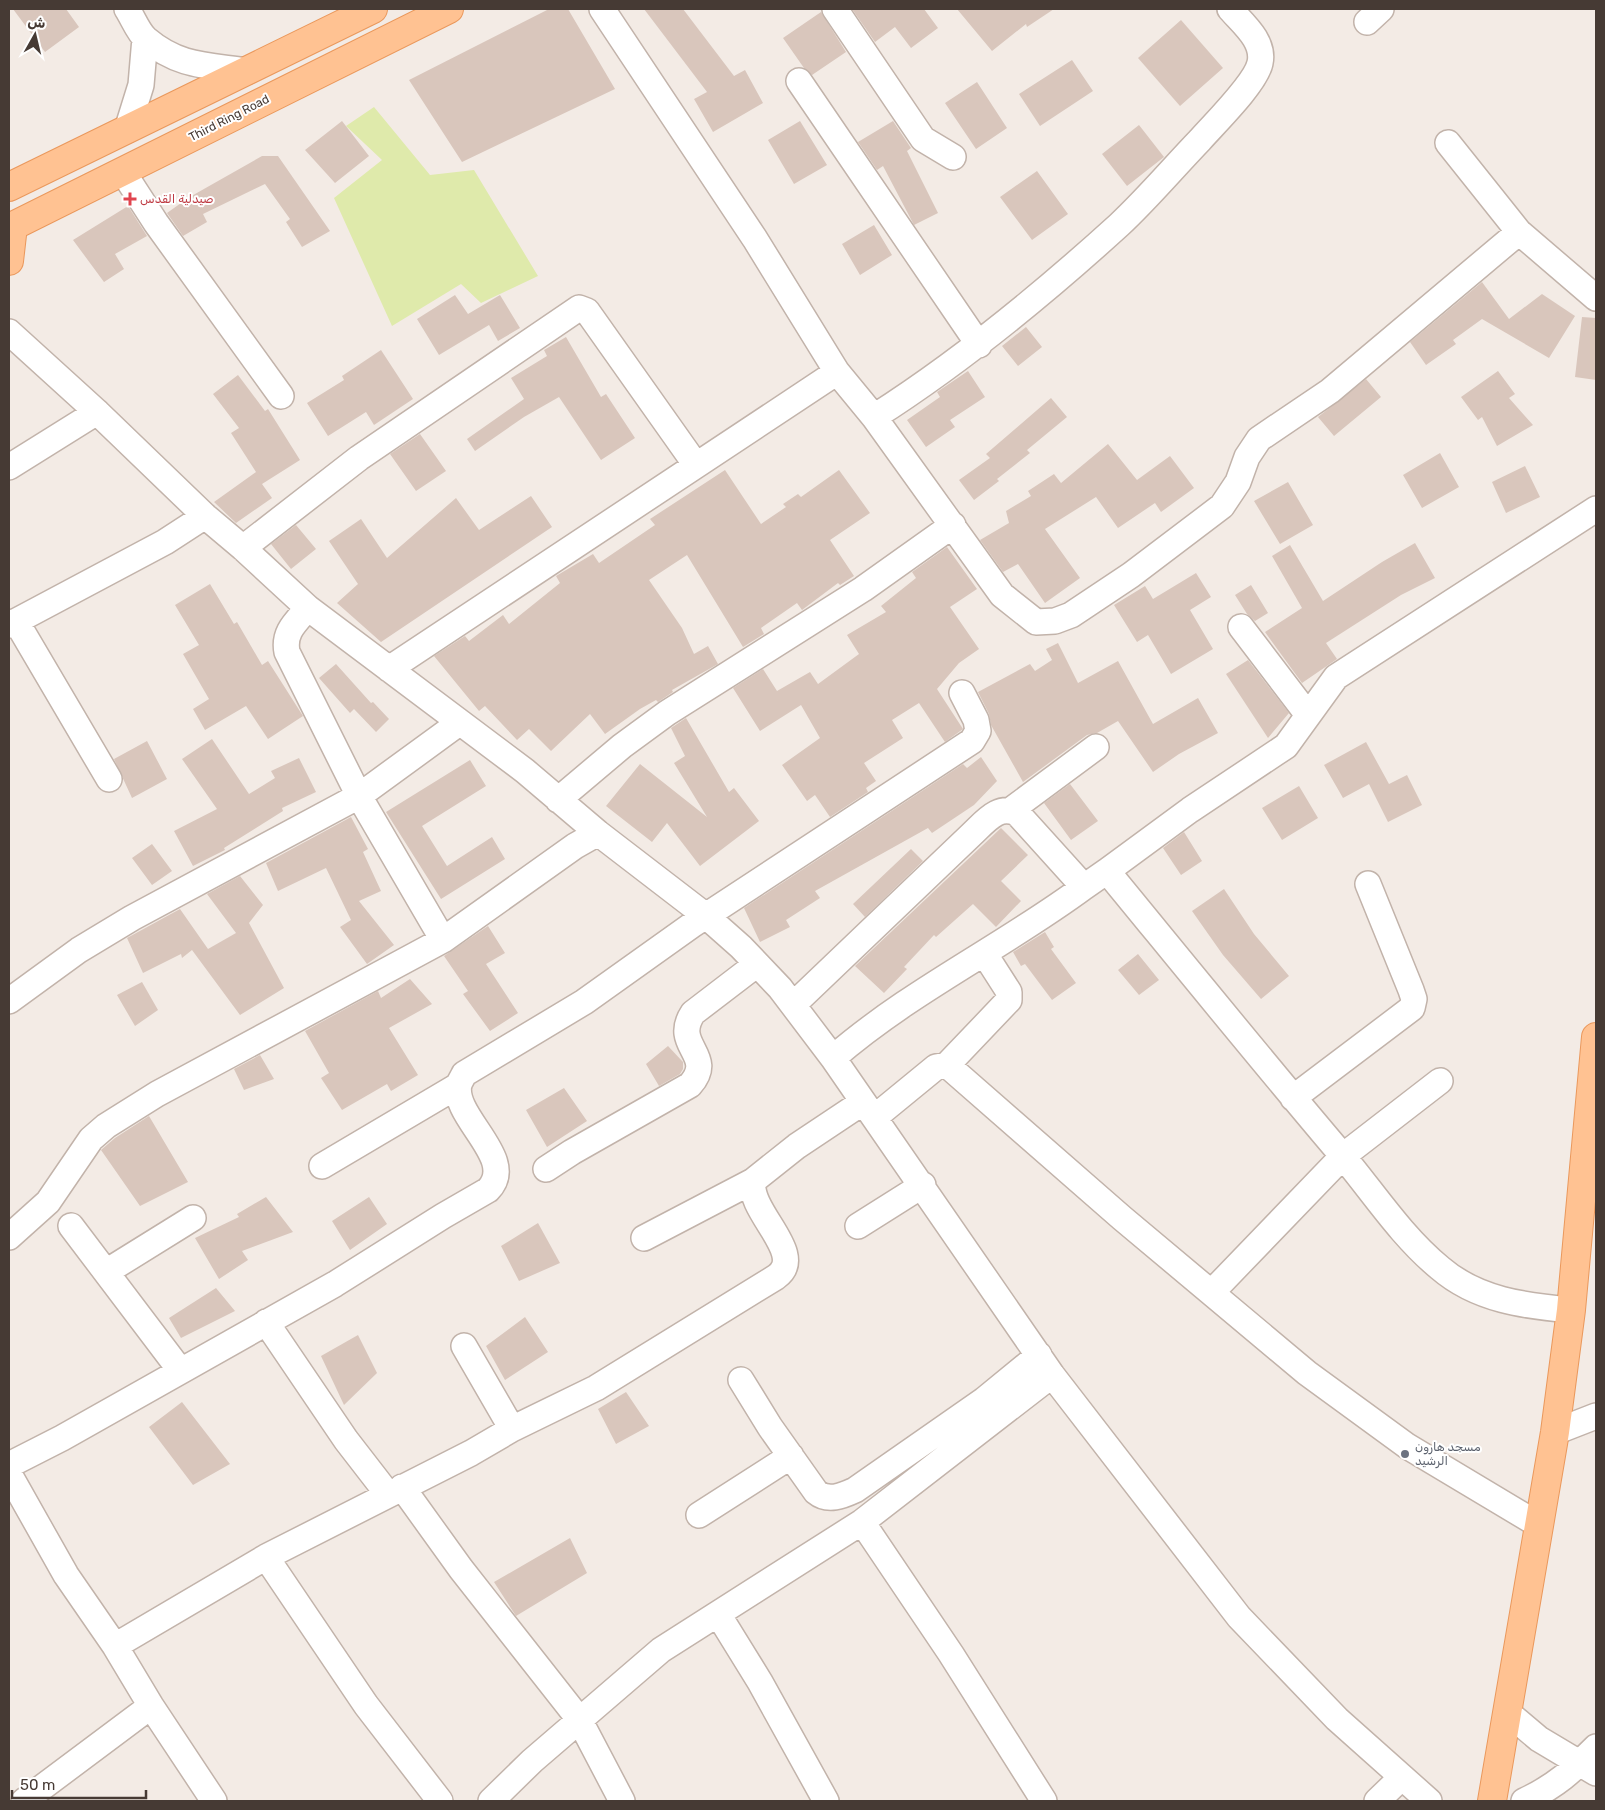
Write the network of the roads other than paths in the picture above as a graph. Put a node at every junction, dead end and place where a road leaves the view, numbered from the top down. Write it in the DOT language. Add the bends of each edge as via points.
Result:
graph roads {
  1 [pos="127,9"];
  2 [pos="373,9"];
  3 [pos="449,9"];
  4 [pos="602,9"];
  5 [pos="835,9"];
  6 [pos="1230,9"];
  7 [pos="145,38"];
  8 [pos="248,71"];
  9 [pos="799,81"];
  10 [pos="127,130"];
  11 [pos="1448,143"];
  12 [pos="953,157"];
  13 [pos="123,172"];
  14 [pos="9,187"];
  15 [pos="11,227"];
  16 [pos="1519,232"];
  17 [pos="9,261"];
  18 [pos="1596,298"];
  19 [pos="9,319"];
  20 [pos="17,339"];
  21 [pos="979,345"];
  22 [pos="837,372"];
  23 [pos="281,396"];
  24 [pos="97,412"];
  25 [pos="874,417"];
  26 [pos="696,465"];
  27 [pos="9,467"];
  28 [pos="1596,508"];
  29 [pos="205,516"];
  30 [pos="953,525"];
  31 [pos="243,548"];
  32 [pos="308,608"];
  33 [pos="12,623"];
  34 [pos="1241,626"];
  35 [pos="389,669"];
  36 [pos="962,693"];
  37 [pos="1308,715"];
  38 [pos="459,723"];
  39 [pos="1096,747"];
  40 [pos="109,779"];
  41 [pos="359,796"];
  42 [pos="558,800"];
  43 [pos="1011,810"];
  44 [pos="598,833"];
  45 [pos="1107,871"];
  46 [pos="1368,884"];
  47 [pos="1084,887"];
  48 [pos="706,916"];
  49 [pos="443,940"];
  50 [pos="984,953"];
  51 [pos="757,964"];
  52 [pos="9,1001"];
  53 [pos="793,1005"];
  54 [pos="1596,1037"];
  55 [pos="833,1058"];
  56 [pos="947,1065"];
  57 [pos="1440,1081"];
  58 [pos="458,1085"];
  59 [pos="1293,1098"];
  60 [pos="1593,1107"];
  61 [pos="869,1109"];
  62 [pos="1343,1156"];
  63 [pos="322,1166"];
  64 [pos="546,1169"];
  65 [pos="753,1182"];
  66 [pos="923,1185"];
  67 [pos="193,1218"];
  68 [pos="71,1226"];
  69 [pos="858,1226"];
  70 [pos="9,1237"];
  71 [pos="644,1238"];
  72 [pos="106,1272"];
  73 [pos="1212,1292"];
  74 [pos="1571,1310"];
  75 [pos="266,1322"];
  76 [pos="464,1346"];
  77 [pos="1046,1365"];
  78 [pos="180,1370"];
  79 [pos="741,1380"];
  80 [pos="1596,1416"];
  81 [pos="512,1429"];
  82 [pos="1554,1432"];
  83 [pos="791,1456"];
  84 [pos="9,1465"];
  85 [pos="9,1474"];
  86 [pos="395,1490"];
  87 [pos="699,1515"];
  88 [pos="862,1522"];
  89 [pos="1539,1525"];
  90 [pos="266,1557"];
  91 [pos="718,1614"];
  92 [pos="115,1646"];
  93 [pos="151,1706"];
  94 [pos="1507,1712"];
  95 [pos="580,1719"];
  96 [pos="1591,1761"];
  97 [pos="1402,1777"];
  98 [pos="24,1801"];
  99 [pos="214,1801"];
  100 [pos="440,1801"];
  101 [pos="491,1801"];
  102 [pos="622,1801"];
  103 [pos="826,1801"];
  104 [pos="1044,1801"];
  105 [pos="1377,1801"];
  106 [pos="1429,1801"];
  107 [pos="1492,1801"];
  108 [pos="1524,1801"];
  1 -- 7 [label="street"];
  2 -- 8 [label="main road"];
  3 -- 13 [label="main road, Third Ring Road"];
  4 -- 22 [label="street" via="755,239"];
  5 -- 12 [label="street" via="923,139"];
  6 -- 21 [label="street" via="1260,48 1260,62 1254,76 1219,119 1120,224"];
  7 -- 8 [label="street" via="172,57 194,65"];
  7 -- 10 [label="street" via="141,85"];
  8 -- 10 [label="main road"];
  9 -- 21 [label="street"];
  10 -- 14 [label="main road"];
  11 -- 16 [label="street"];
  13 -- 15 [label="main road, Third Ring Road"];
  13 -- 23 [label="street"];
  15 -- 17 [label="main road"];
  16 -- 18 [label="street"];
  16 -- 30 [label="street" via="1330,391 1259,439 1222,506 1131,575 1071,615 1055,622 1036,622 1020,611 985,574"];
  19 -- 20 [label="street"];
  20 -- 24 [label="street"];
  21 -- 25 [label="street"];
  22 -- 25 [label="street"];
  22 -- 26 [label="street"];
  24 -- 27 [label="street"];
  24 -- 29 [label="street"];
  25 -- 30 [label="street"];
  26 -- 31 [label="street" via="587,311 579,308 359,458"];
  26 -- 35 [label="street"];
  28 -- 37 [label="street" via="1336,677"];
  29 -- 31 [label="street"];
  29 -- 33 [label="street" via="165,542"];
  30 -- 42 [label="street" via="863,589 667,713"];
  31 -- 32 [label="street"];
  32 -- 35 [label="street"];
  32 -- 41 [label="street" via="288,631 284,641 286,652"];
  33 -- 40 [label="street"];
  34 -- 37 [label="street"];
  35 -- 38 [label="street"];
  36 -- 48 [label="street" via="976,720 978,731 972,741"];
  37 -- 45 [label="street" via="1286,746"];
  38 -- 41 [label="street"];
  38 -- 42 [label="street" via="525,771"];
  39 -- 43 [label="street"];
  41 -- 49 [label="street"];
  41 -- 52 [label="street" via="132,918 79,950"];
  42 -- 44 [label="street"];
  43 -- 47 [label="street"];
  43 -- 53 [label="street" via="1002,810 983,824"];
  44 -- 48 [label="street"];
  44 -- 49 [label="street"];
  45 -- 47 [label="street"];
  45 -- 59 [label="street"];
  46 -- 59 [label="street" via="1411,990 1412,1008"];
  47 -- 50 [label="street"];
  48 -- 51 [label="street"];
  48 -- 58 [label="street" via="584,1002 464,1074"];
  49 -- 70 [label="street" via="157,1094 106,1126 91,1139 48,1202"];
  50 -- 55 [label="street" via="925,990"];
  50 -- 56 [label="street" via="1009,992 1009,1000"];
  51 -- 53 [label="street"];
  51 -- 64 [label="street" via="693,1013 686,1024 686,1034 699,1062 699,1073 690,1085"];
  53 -- 55 [label="street"];
  54 -- 60 [label="main road"];
  55 -- 61 [label="street"];
  56 -- 61 [label="street" via="936,1067"];
  56 -- 73 [label="street"];
  57 -- 62 [label="street"];
  58 -- 63 [label="street"];
  58 -- 75 [label="street" via="466,1109 493,1155 496,1167 494,1184 335,1284"];
  59 -- 62 [label="street"];
  60 -- 74 [label="main road"];
  61 -- 65 [label="street" via="798,1146"];
  61 -- 66 [label="street"];
  62 -- 73 [label="street"];
  62 -- 74 [label="street" via="1381,1206 1440,1269 1492,1297 1525,1306"];
  65 -- 71 [label="street"];
  65 -- 81 [label="street" via="753,1196 786,1256 787,1262 781,1274 596,1388"];
  66 -- 69 [label="street"];
  66 -- 77 [label="street"];
  67 -- 72 [label="street"];
  68 -- 72 [label="street"];
  72 -- 78 [label="street"];
  73 -- 89 [label="street" via="1307,1373 1399,1440"];
  74 -- 82 [label="main road"];
  75 -- 78 [label="street"];
  75 -- 86 [label="street" via="346,1440"];
  76 -- 81 [label="street"];
  77 -- 83 [label="street" via="984,1400 848,1493 832,1497 820,1495"];
  77 -- 88 [label="street"];
  77 -- 97 [label="street" via="1240,1616 1337,1719"];
  78 -- 84 [label="street"];
  79 -- 83 [label="street"];
  80 -- 82 [label="street"];
  81 -- 86 [label="street"];
  82 -- 89 [label="main road"];
  83 -- 87 [label="street"];
  85 -- 92 [label="street" via="66,1575"];
  86 -- 90 [label="street"];
  86 -- 95 [label="street"];
  88 -- 91 [label="street"];
  88 -- 104 [label="street"];
  89 -- 94 [label="main road"];
  90 -- 92 [label="street"];
  90 -- 100 [label="street" via="366,1704"];
  91 -- 95 [label="street" via="661,1650"];
  91 -- 103 [label="street"];
  92 -- 93 [label="street"];
  93 -- 98 [label="street"];
  93 -- 99 [label="street"];
  94 -- 96 [label="street" via="1539,1739"];
  94 -- 107 [label="main road"];
  95 -- 101 [label="street"];
  95 -- 102 [label="street"];
  96 -- 108 [label="street"];
  97 -- 105 [label="street"];
  97 -- 106 [label="street"];
}
